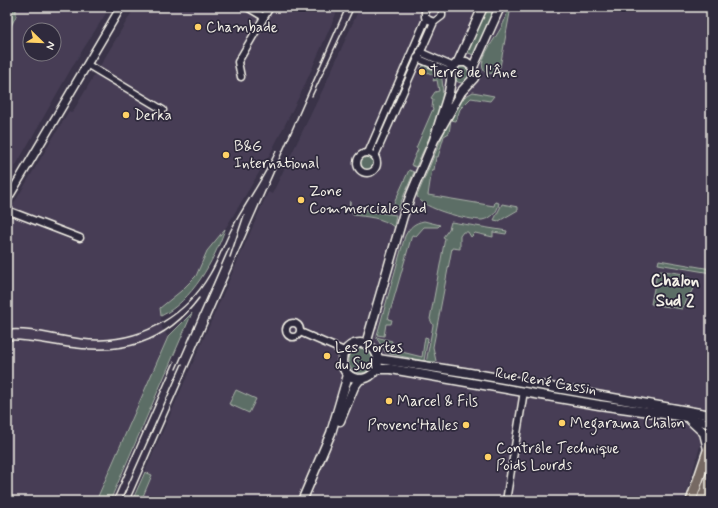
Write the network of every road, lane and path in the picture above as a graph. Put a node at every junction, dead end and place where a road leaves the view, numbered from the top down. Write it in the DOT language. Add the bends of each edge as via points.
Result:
graph roads {
  1 [pos="122,7"];
  2 [pos="247,7"];
  3 [pos="270,7"];
  4 [pos="425,7"];
  5 [pos="442,7"];
  6 [pos="483,7"];
  7 [pos="500,7"];
  8 [pos="264,17"];
  9 [pos="426,19"];
  10 [pos="434,22"];
  11 [pos="419,55"];
  12 [pos="88,65"];
  13 [pos="473,67"];
  14 [pos="453,70"];
  15 [pos="241,77"];
  16 [pos="467,86"];
  17 [pos="163,110"];
  18 [pos="434,140"];
  19 [pos="368,152"];
  20 [pos="375,156"];
  21 [pos="7,200"];
  22 [pos="7,210"];
  23 [pos="80,238"];
  24 [pos="300,332"];
  25 [pos="366,344"];
  26 [pos="344,351"];
  27 [pos="378,359"];
  28 [pos="376,369"];
  29 [pos="348,375"];
  30 [pos="360,379"];
  31 [pos="552,388"];
  32 [pos="524,392"];
  33 [pos="635,403"];
  34 [pos="599,405"];
  35 [pos="710,413"];
  36 [pos="686,417"];
  37 [pos="711,424"];
  38 [pos="331,433"];
  39 [pos="710,446"];
  40 [pos="711,475"];
  41 [pos="302,501"];
  42 [pos="506,501"];
  43 [pos="691,501"];
  44 [pos="701,501"];
  1 -- 12 [label="street"];
  2 -- 8 [label="street"];
  3 -- 8 [label="street"];
  4 -- 9 [label="street"];
  5 -- 10 [label="street" via="442,16"];
  6 -- 14 [label="main road"];
  7 -- 13 [label="main road"];
  8 -- 15 [label="street" via="238,62"];
  9 -- 10 [label="street"];
  9 -- 19 [label="street"];
  10 -- 11 [label="street"];
  11 -- 14 [label="street"];
  11 -- 20 [label="street"];
  12 -- 17 [label="street"];
  12 -- 21 [label="street"];
  13 -- 14 [label="main road" via="466,62"];
  13 -- 16 [label="main road" via="474,78"];
  14 -- 16 [label="main road" via="458,86"];
  14 -- 18 [label="main road"];
  16 -- 18 [label="main road"];
  18 -- 25 [label="main road" via="403,215"];
  19 -- 20 [label="street"];
  19 -- 20 [label="street" via="360,155 357,161 362,172 369,173 374,170 378,165"];
  22 -- 23 [label="street"];
  24 -- 26 [label="street"];
  25 -- 26 [label="main road" via="355,343"];
  25 -- 27 [label="main road" via="374,350"];
  26 -- 29 [label="main road" via="342,365"];
  27 -- 28 [label="main road"];
  27 -- 31 [label="main road, Rue René Cassin"];
  28 -- 30 [label="main road" via="369,376"];
  28 -- 32 [label="main road, Rue René Cassin" via="391,369"];
  29 -- 30 [label="main road"];
  29 -- 38 [label="main road"];
  30 -- 38 [label="main road" via="340,421"];
  31 -- 32 [label="main road"];
  31 -- 33 [label="main road, Rue René Cassin"];
  32 -- 34 [label="main road, Rue René Cassin"];
  32 -- 42 [label="street"];
  33 -- 34 [label="main road"];
  33 -- 35 [label="main road, Rue René Cassin"];
  34 -- 36 [label="main road, Rue René Cassin"];
  36 -- 37 [label="main road, Rue René Cassin"];
  36 -- 39 [label="main road" via="704,433"];
  38 -- 41 [label="main road"];
  39 -- 43 [label="main road"];
  40 -- 44 [label="main road"];
}
